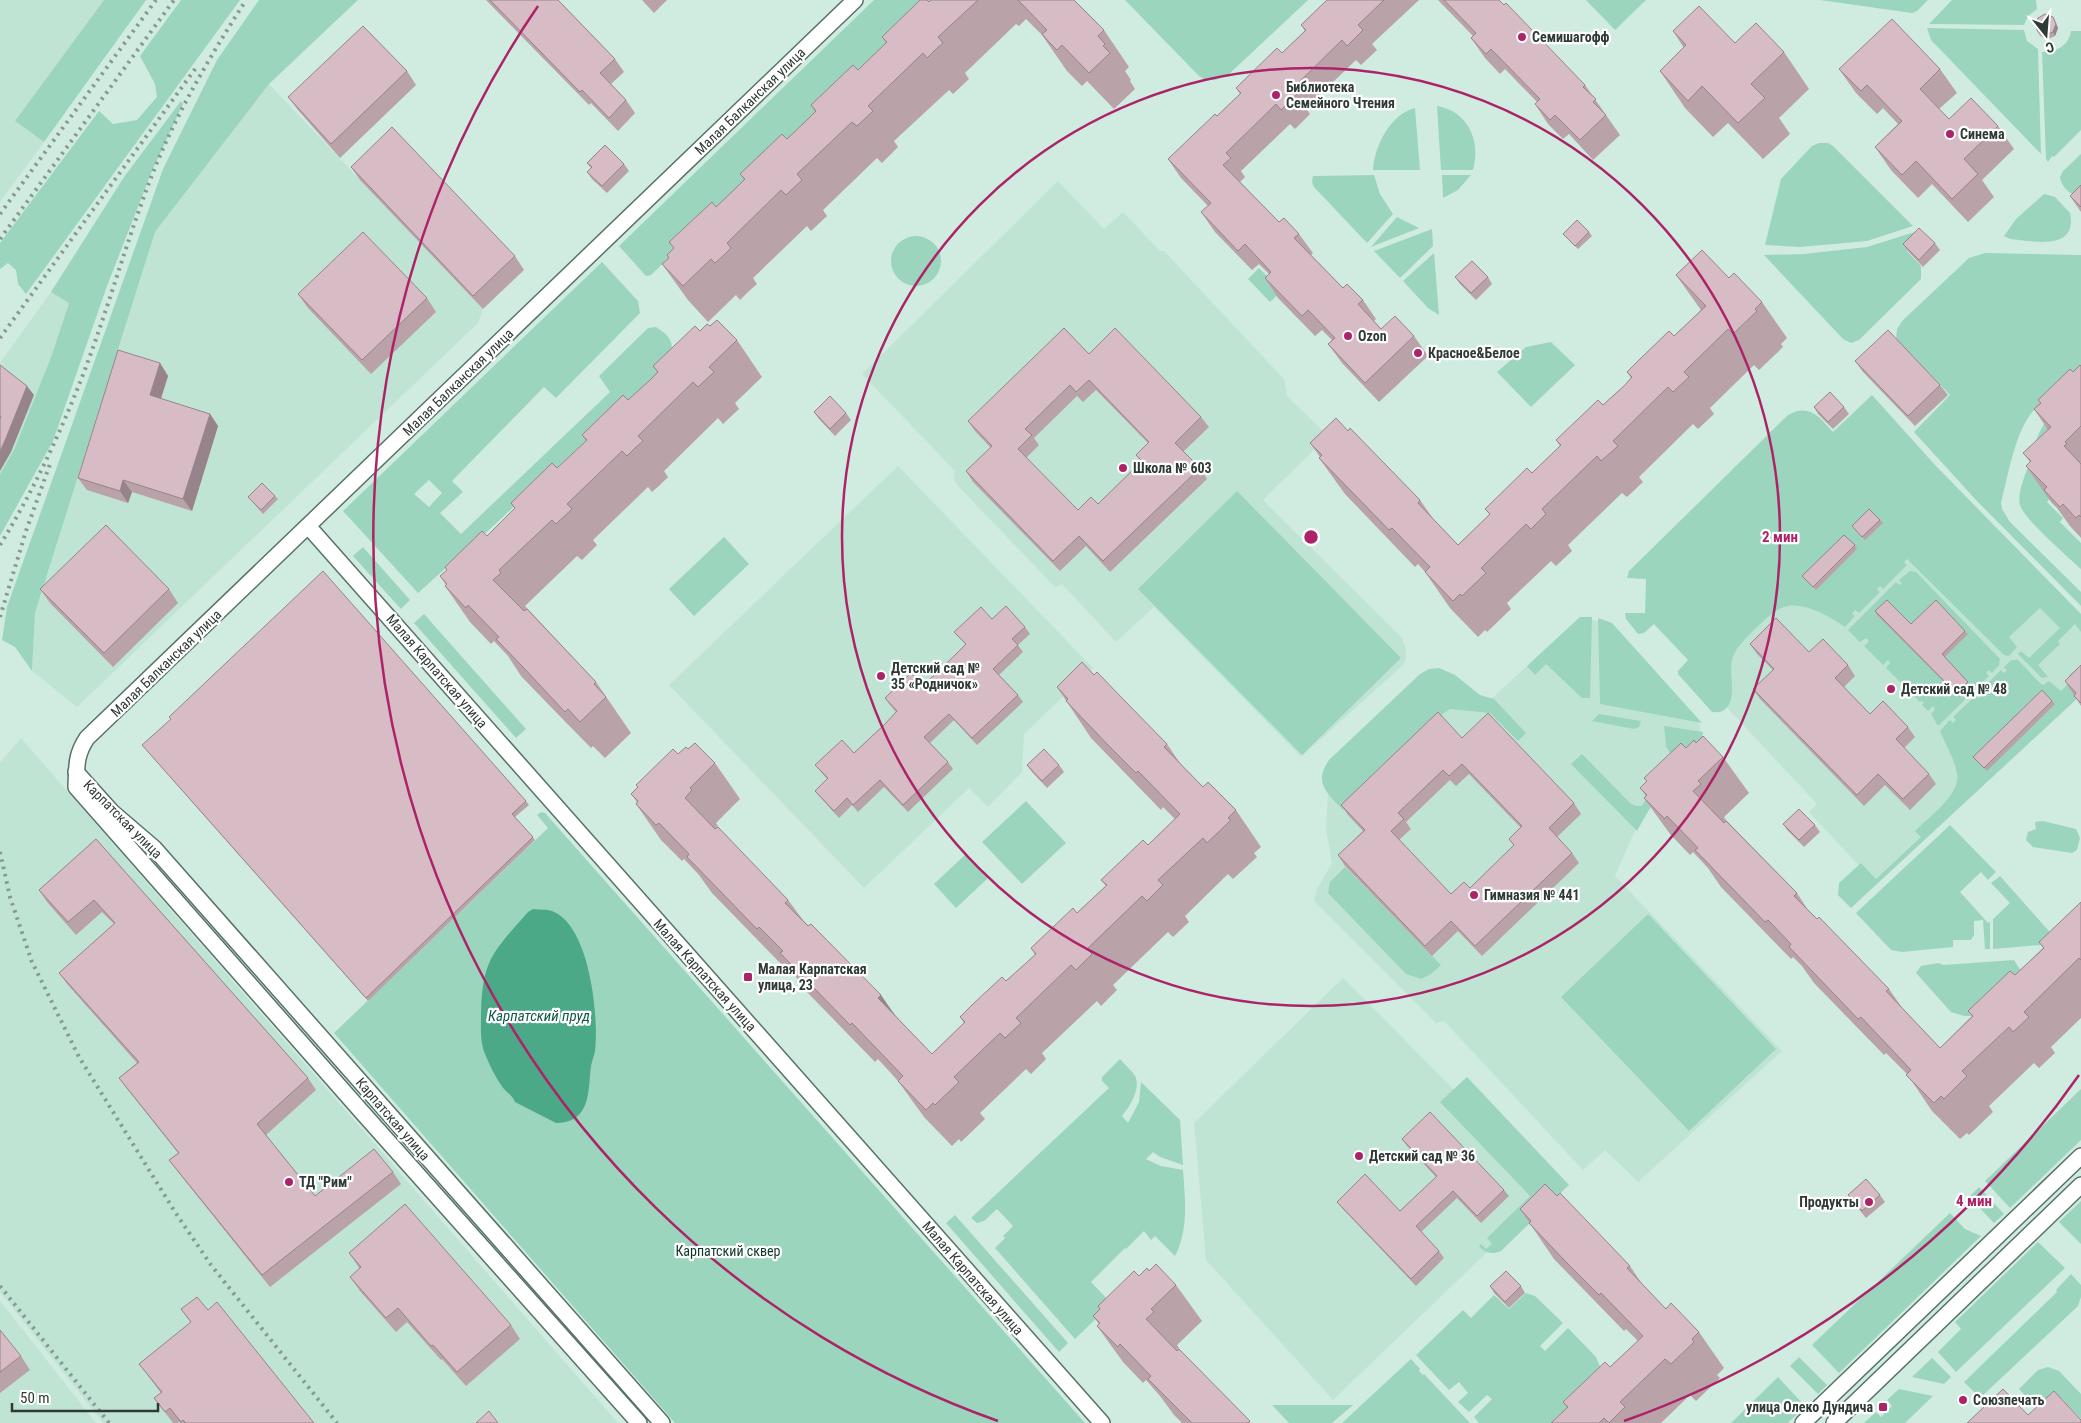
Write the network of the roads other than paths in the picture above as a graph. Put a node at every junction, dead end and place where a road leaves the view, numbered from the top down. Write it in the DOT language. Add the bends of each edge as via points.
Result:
graph roads {
  1 [pos="855,0"];
  2 [pos="308,526"];
  3 [pos="76,772"];
  4 [pos="2081,1156"];
  5 [pos="2081,1184"];
  6 [pos="640,1423"];
  7 [pos="662,1423"];
  8 [pos="1102,1423"];
  9 [pos="1804,1423"];
  10 [pos="1834,1423"];
  1 -- 2 [label="street, Малая Балканская улица"];
  2 -- 3 [label="street, Малая Балканская улица" via="87,738 78,754"];
  2 -- 8 [label="street, Малая Карпатская улица"];
  3 -- 6 [label="street, Карпатская улица" via="76,787"];
  3 -- 7 [label="street, Карпатская улица" via="112,812 154,848"];
  4 -- 9 [label="street"];
  5 -- 10 [label="street"];
}
